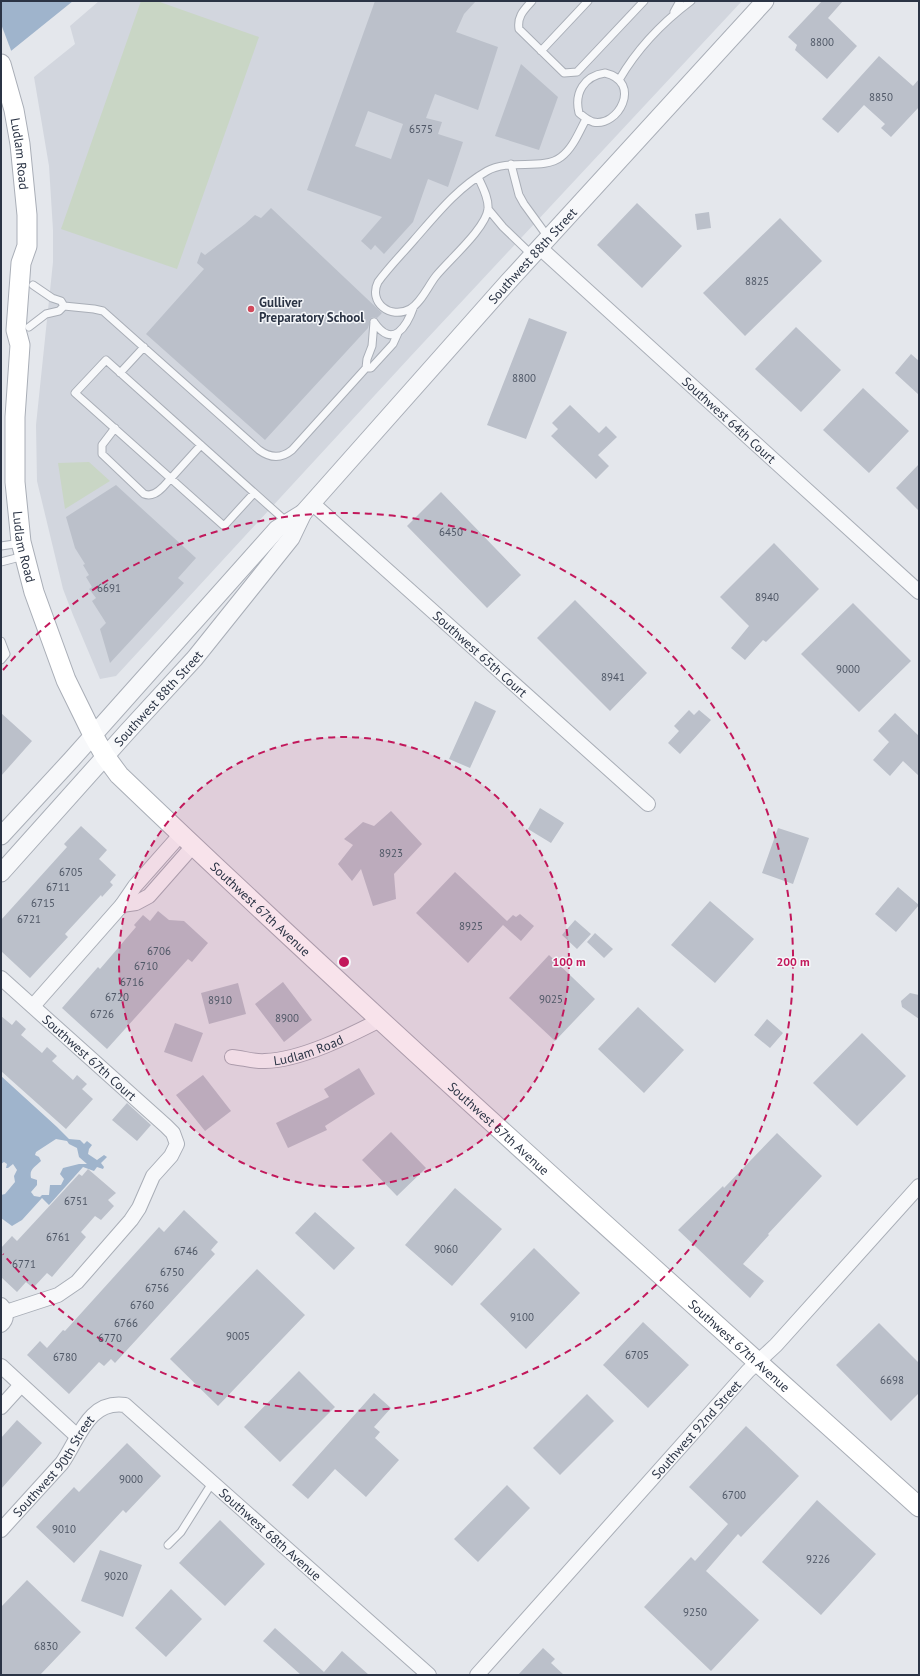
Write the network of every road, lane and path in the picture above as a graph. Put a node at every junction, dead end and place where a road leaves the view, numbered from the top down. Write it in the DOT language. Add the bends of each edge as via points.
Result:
graph roads {
  1 [pos="532,1"];
  2 [pos="588,1"];
  3 [pos="644,1"];
  4 [pos="680,1"];
  5 [pos="691,1"];
  6 [pos="765,1"];
  7 [pos="672,16"];
  8 [pos="541,51"];
  9 [pos="2,68"];
  10 [pos="577,72"];
  11 [pos="619,80"];
  12 [pos="586,83"];
  13 [pos="586,119"];
  14 [pos="511,164"];
  15 [pos="478,177"];
  16 [pos="488,209"];
  17 [pos="28,246"];
  18 [pos="540,246"];
  19 [pos="33,285"];
  20 [pos="375,295"];
  21 [pos="373,305"];
  22 [pos="64,306"];
  23 [pos="414,306"];
  24 [pos="29,327"];
  25 [pos="398,333"];
  26 [pos="20,346"];
  27 [pos="144,347"];
  28 [pos="366,368"];
  29 [pos="120,373"];
  30 [pos="115,428"];
  31 [pos="201,445"];
  32 [pos="171,478"];
  33 [pos="254,493"];
  34 [pos="308,508"];
  35 [pos="292,526"];
  36 [pos="1,546"];
  37 [pos="22,549"];
  38 [pos="1,562"];
  39 [pos="919,592"];
  40 [pos="1,641"];
  41 [pos="1,660"];
  42 [pos="93,735"];
  43 [pos="105,756"];
  44 [pos="648,804"];
  45 [pos="1,834"];
  46 [pos="187,840"];
  47 [pos="1,872"];
  48 [pos="1,978"];
  49 [pos="33,1006"];
  50 [pos="380,1020"];
  51 [pos="232,1057"];
  52 [pos="919,1186"];
  53 [pos="3,1308"];
  54 [pos="1,1325"];
  55 [pos="758,1362"];
  56 [pos="1,1366"];
  57 [pos="21,1385"];
  58 [pos="107,1406"];
  59 [pos="1,1407"];
  60 [pos="77,1436"];
  61 [pos="212,1483"];
  62 [pos="919,1507"];
  63 [pos="1,1530"];
  64 [pos="168,1546"];
  65 [pos="429,1675"];
  66 [pos="477,1675"];
  1 -- 8 [label="lane" via="519,16 519,29"];
  2 -- 8 [label="lane"];
  3 -- 10 [label="lane"];
  4 -- 7 [label="lane"];
  5 -- 7 [label="lane"];
  6 -- 18 [label="street, Southwest 88th Street"];
  7 -- 11 [label="lane" via="628,65"];
  8 -- 10 [label="lane" via="564,73"];
  9 -- 17 [label="main road, Ludlam Road" via="20,144"];
  10 -- 12 [label="lane"];
  11 -- 12 [label="lane" via="605,73 598,74"];
  11 -- 13 [label="lane" via="624,86 625,94 616,112 602,121"];
  12 -- 13 [label="lane" via="578,97 577,105 579,113"];
  13 -- 14 [label="lane" via="560,158 540,164"];
  14 -- 15 [label="lane" via="495,167"];
  14 -- 18 [label="lane"];
  15 -- 16 [label="lane" via="488,201"];
  15 -- 20 [label="lane" via="449,200 381,277 375,286"];
  16 -- 18 [label="lane" via="499,223"];
  16 -- 23 [label="lane" via="476,232"];
  17 -- 19 [label="main road, Ludlam Road" via="34,262"];
  17 -- 26 [label="main road, Ludlam Road" via="21,263 16,330"];
  18 -- 34 [label="street, Southwest 88th Street"];
  18 -- 39 [label="street, Southwest 64th Court"];
  19 -- 22 [label="lane" via="61,301"];
  19 -- 24 [label="main road, Ludlam Road"];
  20 -- 21 [label="lane"];
  20 -- 23 [label="lane" via="383,309 391,313 402,313"];
  22 -- 24 [label="lane" via="59,311 46,314"];
  22 -- 27 [label="lane" via="103,311"];
  23 -- 25 [label="lane" via="406,326"];
  24 -- 26 [label="main road, Ludlam Road"];
  25 -- 28 [label="lane" via="393,344 371,368"];
  25 -- 28 [label="lane" via="389,335 374,322 372,346"];
  26 -- 37 [label="main road, Ludlam Road" via="14,452 17,516"];
  27 -- 28 [label="lane" via="259,450 274,457 287,455"];
  27 -- 29 [label="lane"];
  29 -- 30 [label="lane" via="106,360 75,393"];
  29 -- 31 [label="lane"];
  30 -- 32 [label="lane"];
  30 -- 32 [label="lane" via="104,441 102,454 144,494 158,492"];
  31 -- 32 [label="lane"];
  31 -- 33 [label="lane"];
  32 -- 33 [label="lane" via="224,526"];
  33 -- 35 [label="lane"];
  34 -- 35 [label="street, Southwest 88th Street"];
  34 -- 44 [label="street, Southwest 65th Court"];
  35 -- 42 [label="street, Southwest 88th Street" via="277,529"];
  35 -- 43 [label="street, Southwest 88th Street" via="291,538 195,658"];
  36 -- 37 [label="lane"];
  37 -- 38 [label="lane"];
  37 -- 42 [label="main road, Ludlam Road" via="57,656"];
  40 -- 41 [label="lane" via="6,654"];
  42 -- 43 [label="main road, Southwest 67th Avenue"];
  42 -- 45 [label="street, Southwest 88th Street"];
  43 -- 46 [label="main road, Southwest 67th Avenue" via="119,775"];
  43 -- 47 [label="street, Southwest 88th Street"];
  46 -- 49 [label="street" via="150,896 136,903 122,905"];
  46 -- 50 [label="main road, Southwest 67th Avenue"];
  48 -- 49 [label="street, Southwest 67th Court"];
  49 -- 53 [label="street, Southwest 67th Court" via="166,1126 177,1144 176,1150 153,1176 131,1220 76,1282 58,1295"];
  50 -- 51 [label="street, Ludlam Road" via="348,1036 284,1059 264,1062"];
  50 -- 55 [label="main road, Southwest 67th Avenue"];
  52 -- 55 [label="street, Southwest 92nd Street"];
  53 -- 54 [label="street" via="5,1319"];
  55 -- 62 [label="main road, Southwest 67th Avenue"];
  55 -- 66 [label="street, Southwest 92nd Street"];
  56 -- 57 [label="street"];
  57 -- 59 [label="street"];
  57 -- 60 [label="street"];
  58 -- 60 [label="street, Southwest 90th Street" via="97,1412"];
  58 -- 61 [label="street, Southwest 68th Avenue" via="125,1405"];
  60 -- 63 [label="street, Southwest 90th Street" via="62,1463"];
  61 -- 64 [label="lane" via="181,1532"];
  61 -- 65 [label="street, Southwest 68th Avenue"];
}
